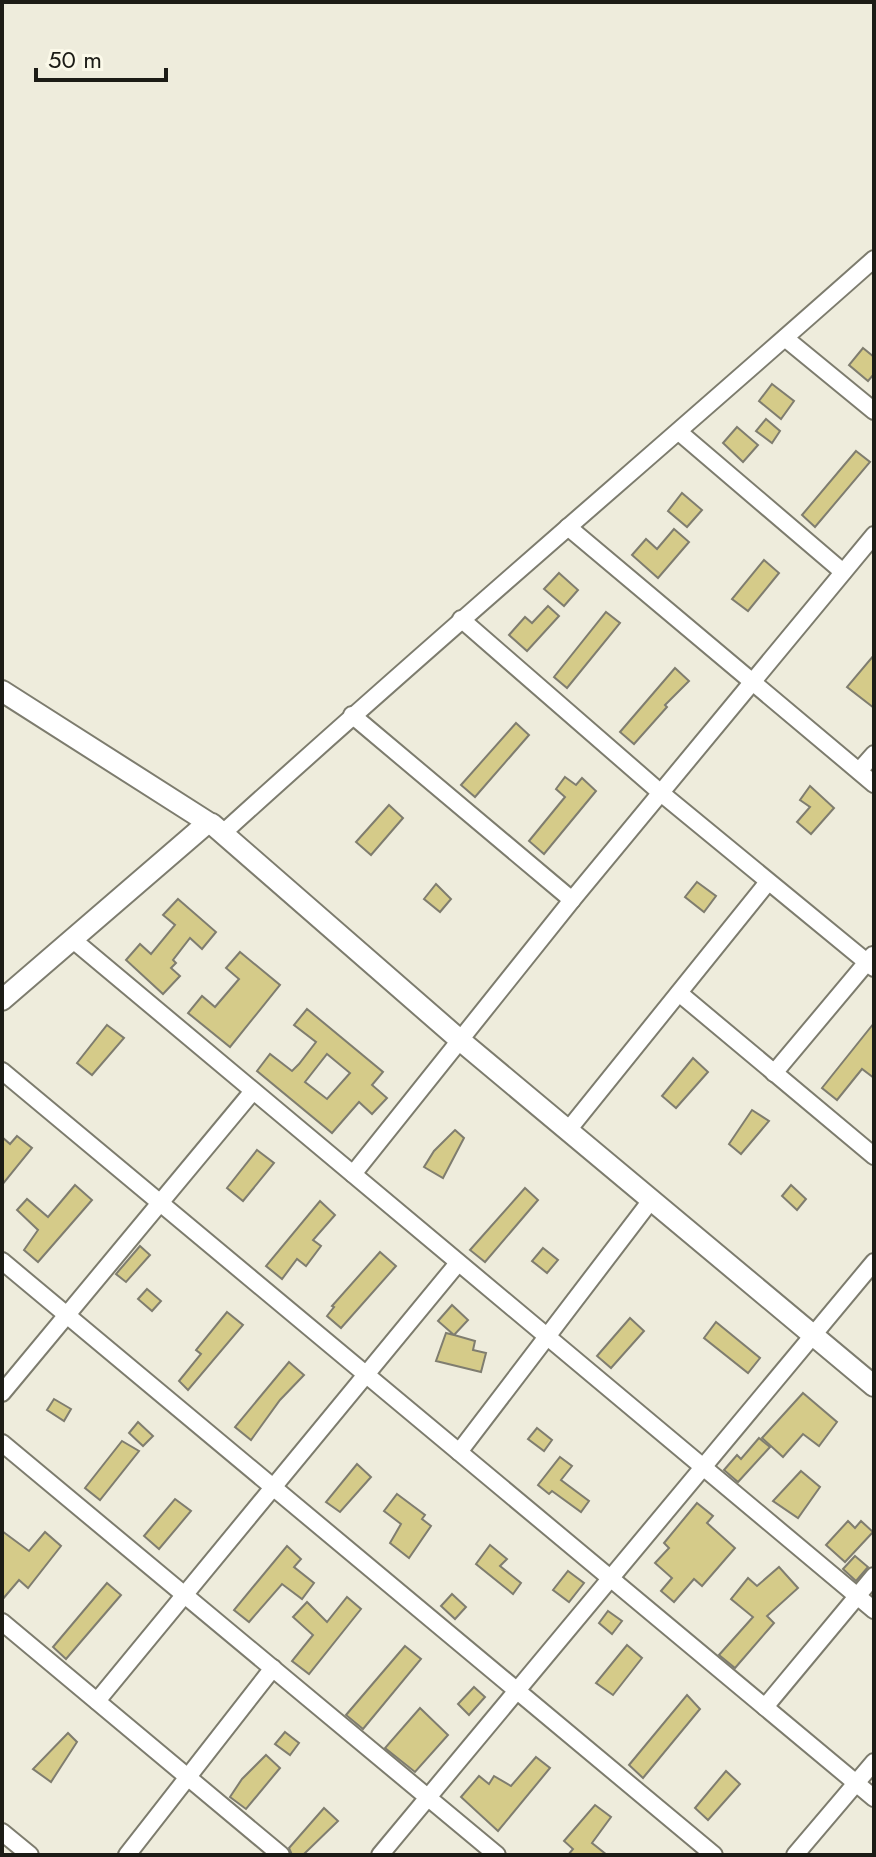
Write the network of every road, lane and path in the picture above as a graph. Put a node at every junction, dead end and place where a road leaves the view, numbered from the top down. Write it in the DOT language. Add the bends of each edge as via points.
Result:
graph roads {
  1 [pos="874,259"];
  2 [pos="785,338"];
  3 [pos="874,411"];
  4 [pos="679,432"];
  5 [pos="568,527"];
  6 [pos="874,535"];
  7 [pos="843,572"];
  8 [pos="461,619"];
  9 [pos="752,682"];
  10 [pos="2,691"];
  11 [pos="352,715"];
  12 [pos="874,754"];
  13 [pos="859,771"];
  14 [pos="874,784"];
  15 [pos="661,793"];
  16 [pos="216,828"];
  17 [pos="768,882"];
  18 [pos="572,900"];
  19 [pos="72,939"];
  20 [pos="872,961"];
  21 [pos="679,993"];
  22 [pos="2,1000"];
  23 [pos="461,1041"];
  24 [pos="2,1071"];
  25 [pos="774,1073"];
  26 [pos="253,1091"];
  27 [pos="569,1129"];
  28 [pos="874,1156"];
  29 [pos="353,1174"];
  30 [pos="652,1199"];
  31 [pos="160,1203"];
  32 [pos="2,1261"];
  33 [pos="874,1262"];
  34 [pos="458,1263"];
  35 [pos="66,1315"];
  36 [pos="813,1335"];
  37 [pos="548,1337"];
  38 [pos="366,1374"];
  39 [pos="874,1386"];
  40 [pos="2,1393"];
  41 [pos="2,1443"];
  42 [pos="459,1452"];
  43 [pos="703,1467"];
  44 [pos="273,1488"];
  45 [pos="874,1576"];
  46 [pos="610,1578"];
  47 [pos="184,1595"];
  48 [pos="858,1596"];
  49 [pos="874,1610"];
  50 [pos="2,1622"];
  51 [pos="273,1668"];
  52 [pos="516,1690"];
  53 [pos="97,1701"];
  54 [pos="765,1707"];
  55 [pos="874,1762"];
  56 [pos="187,1777"];
  57 [pos="856,1783"];
  58 [pos="427,1797"];
  59 [pos="874,1798"];
  60 [pos="2,1832"];
  61 [pos="30,1855"];
  62 [pos="127,1855"];
  63 [pos="281,1855"];
  64 [pos="380,1855"];
  65 [pos="497,1855"];
  66 [pos="714,1855"];
  67 [pos="795,1855"];
  1 -- 2 [label="street"];
  2 -- 3 [label="street"];
  2 -- 4 [label="street"];
  4 -- 5 [label="street"];
  4 -- 7 [label="street"];
  5 -- 8 [label="street"];
  5 -- 9 [label="street"];
  6 -- 7 [label="street"];
  7 -- 9 [label="street"];
  8 -- 11 [label="street"];
  8 -- 15 [label="street"];
  9 -- 13 [label="street"];
  9 -- 15 [label="street"];
  10 -- 16 [label="street"];
  11 -- 16 [label="street"];
  11 -- 18 [label="street"];
  12 -- 13 [label="street"];
  13 -- 14 [label="street"];
  15 -- 17 [label="street"];
  15 -- 18 [label="street"];
  16 -- 19 [label="street" via="205,825"];
  16 -- 23 [label="street"];
  17 -- 20 [label="street"];
  17 -- 21 [label="street"];
  18 -- 23 [label="street"];
  19 -- 22 [label="street"];
  19 -- 26 [label="street"];
  20 -- 25 [label="street"];
  21 -- 25 [label="street"];
  21 -- 27 [label="street"];
  23 -- 27 [label="street"];
  23 -- 29 [label="street"];
  24 -- 31 [label="street"];
  25 -- 28 [label="street"];
  26 -- 29 [label="street"];
  26 -- 31 [label="street"];
  27 -- 30 [label="street"];
  29 -- 34 [label="street"];
  30 -- 36 [label="street"];
  30 -- 37 [label="street"];
  31 -- 35 [label="street"];
  31 -- 38 [label="street"];
  32 -- 35 [label="street"];
  33 -- 36 [label="street"];
  34 -- 37 [label="street"];
  34 -- 38 [label="street"];
  35 -- 40 [label="street"];
  35 -- 44 [label="street"];
  36 -- 39 [label="street"];
  36 -- 43 [label="street"];
  37 -- 42 [label="street"];
  37 -- 43 [label="street"];
  38 -- 42 [label="street"];
  38 -- 44 [label="street"];
  41 -- 47 [label="street"];
  42 -- 46 [label="street"];
  43 -- 46 [label="street"];
  43 -- 48 [label="street"];
  44 -- 47 [label="street"];
  44 -- 52 [label="street"];
  45 -- 48 [label="street"];
  46 -- 52 [label="street"];
  46 -- 54 [label="street"];
  47 -- 51 [label="street"];
  47 -- 53 [label="street"];
  48 -- 49 [label="street"];
  48 -- 54 [label="street"];
  50 -- 53 [label="street"];
  51 -- 56 [label="street"];
  51 -- 58 [label="street"];
  52 -- 58 [label="street"];
  52 -- 66 [label="street"];
  53 -- 56 [label="street"];
  54 -- 57 [label="street"];
  55 -- 57 [label="street"];
  56 -- 62 [label="street"];
  56 -- 63 [label="street"];
  57 -- 59 [label="street"];
  57 -- 67 [label="street"];
  58 -- 64 [label="street"];
  58 -- 65 [label="street"];
  60 -- 61 [label="street"];
}
